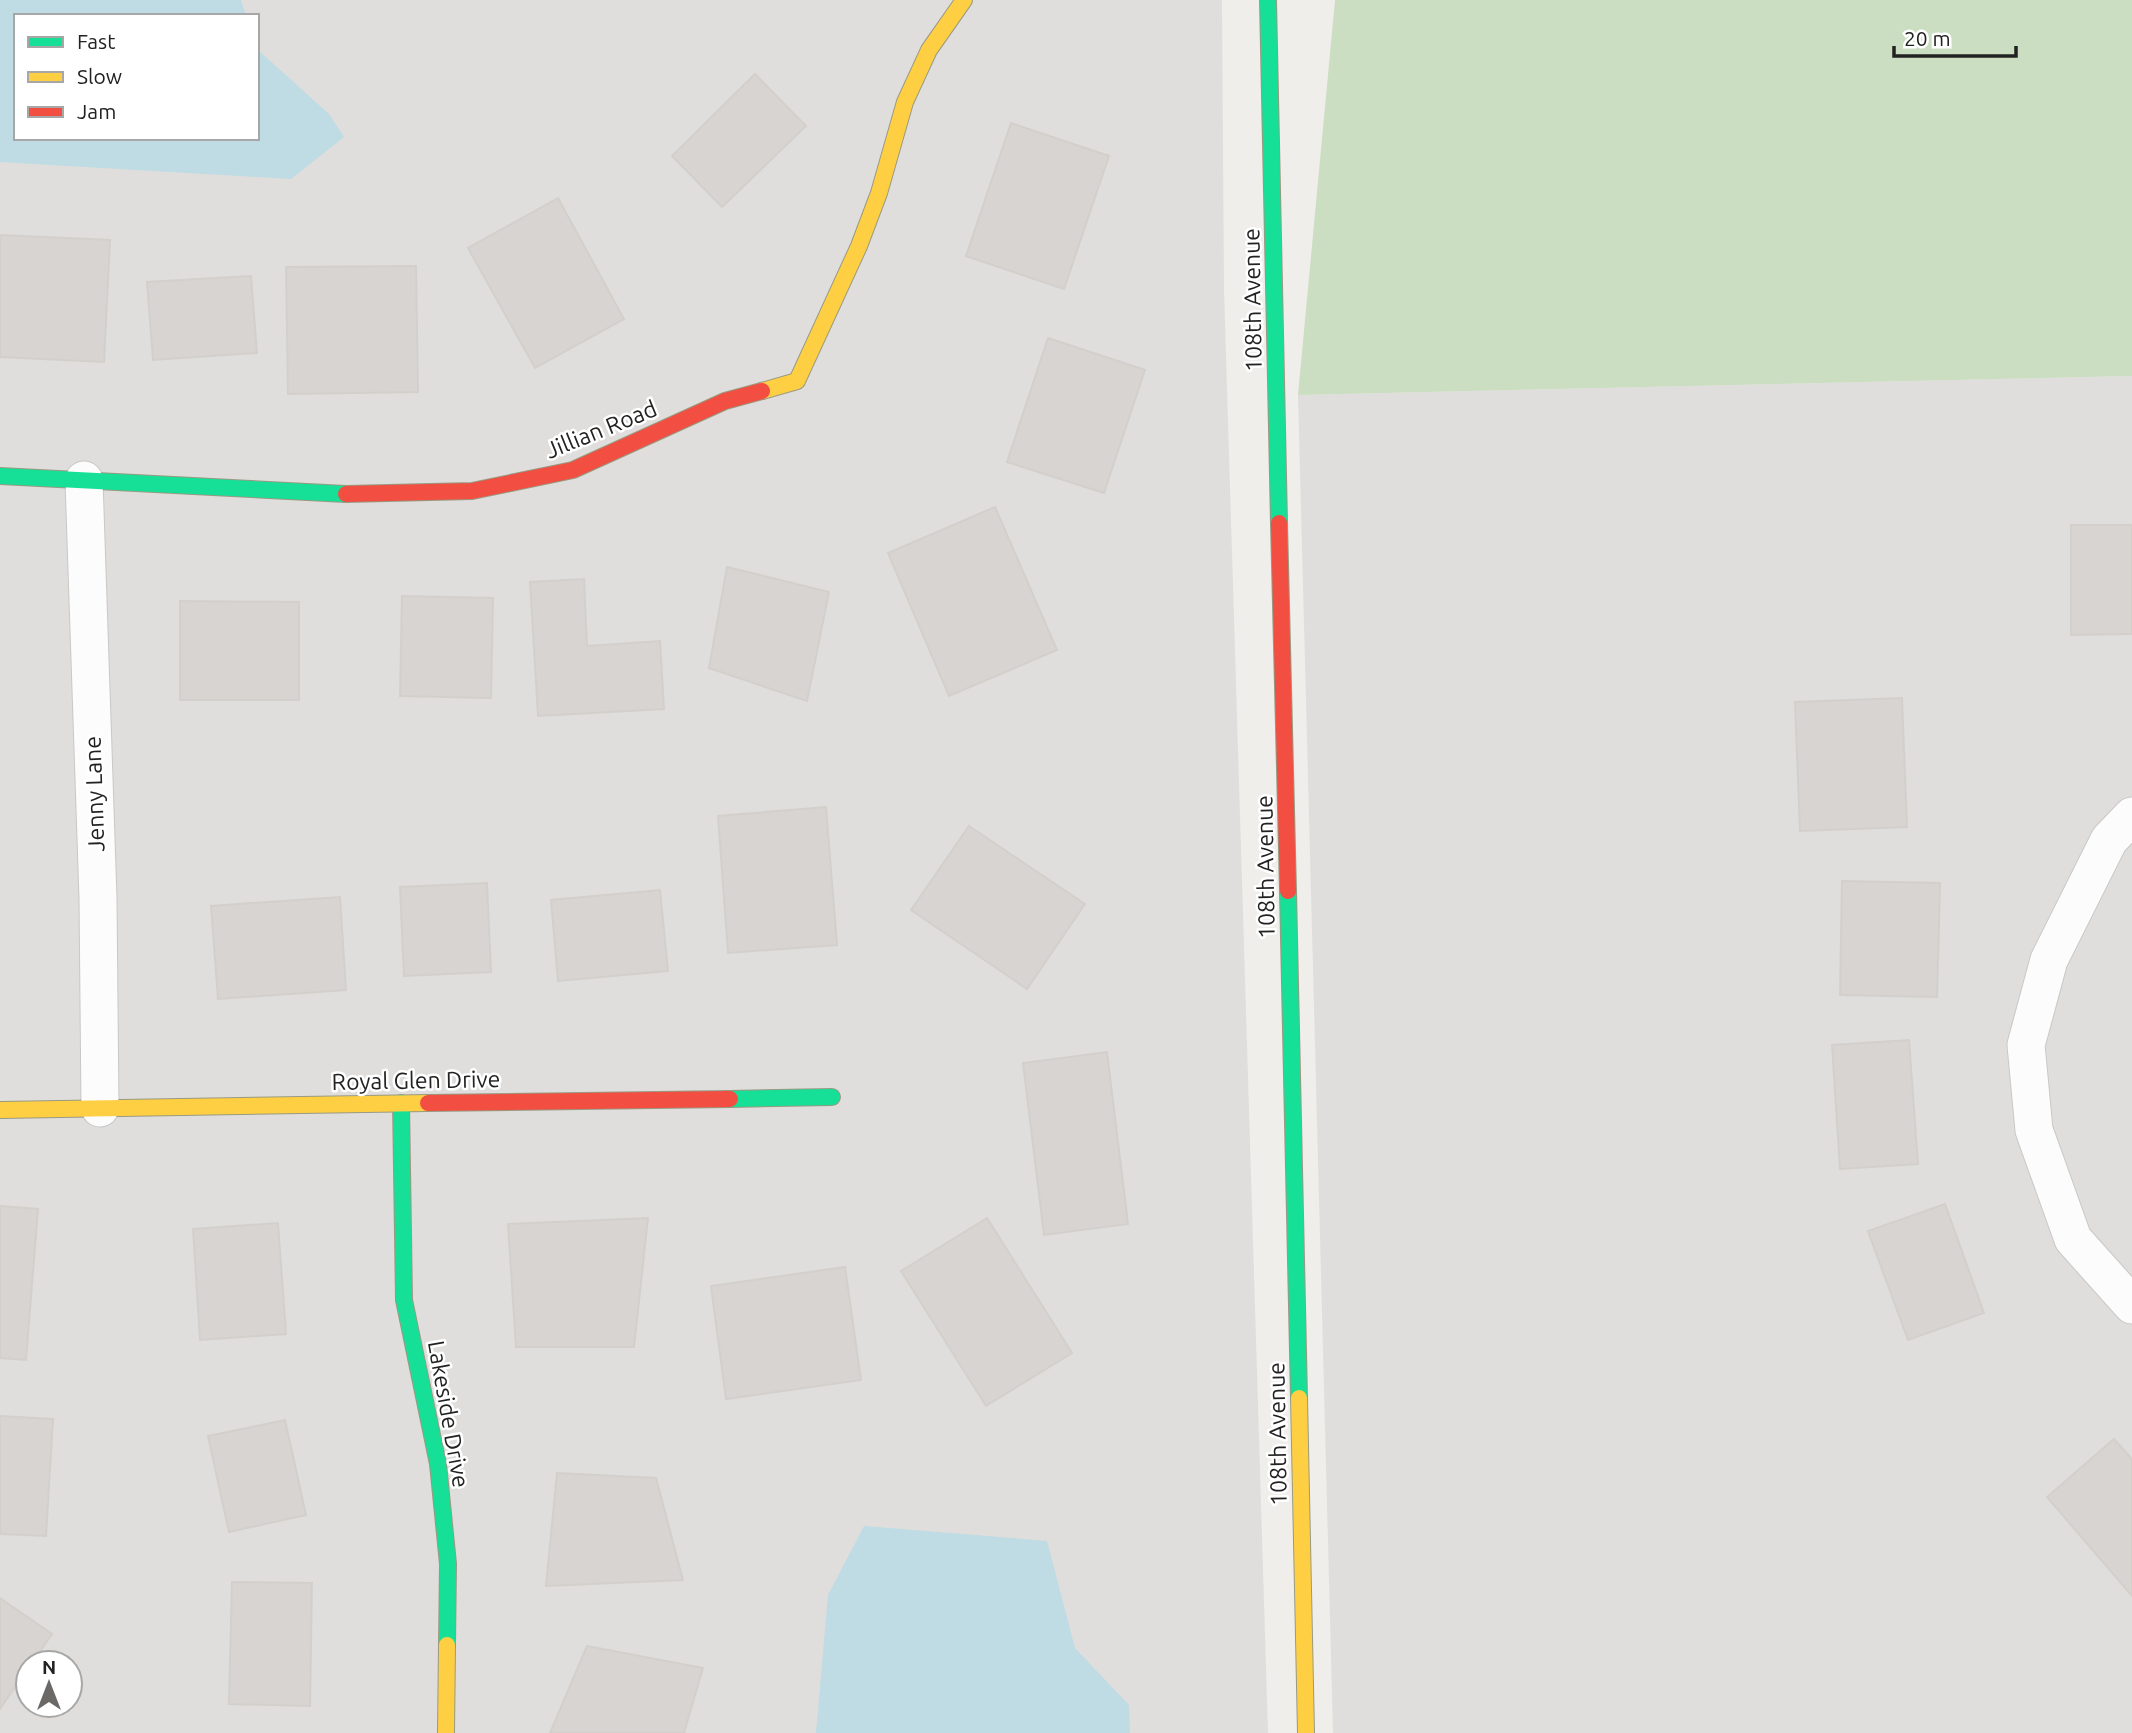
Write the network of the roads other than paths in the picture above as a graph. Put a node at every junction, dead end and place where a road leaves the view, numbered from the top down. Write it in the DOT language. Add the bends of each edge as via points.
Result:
graph roads {
  1 [pos="964,0"];
  2 [pos="1268,0"];
  3 [pos="0,475"];
  4 [pos="85,480"];
  5 [pos="2120,828"];
  6 [pos="832,1097"];
  7 [pos="401,1103"];
  8 [pos="100,1108"];
  9 [pos="0,1110"];
  10 [pos="2132,1305"];
  11 [pos="446,1733"];
  12 [pos="1306,1733"];
  1 -- 4 [label="street, Jillian Road" via="929,50 905,102 859,246 797,381 725,401 573,470 472,491 368,495"];
  2 -- 12 [label="street, 108th Avenue"];
  3 -- 4 [label="street, Jillian Road"];
  4 -- 8 [label="street, Jenny Lane"];
  5 -- 10 [label="street" via="2049,960 2026,1045 2035,1130 2073,1239"];
  6 -- 7 [label="street, Royal Glen Drive"];
  7 -- 8 [label="street, Royal Glen Drive"];
  7 -- 11 [label="street, Lakeside Drive" via="404,1300 438,1464 448,1564"];
  8 -- 9 [label="street, Royal Glen Drive"];
}
